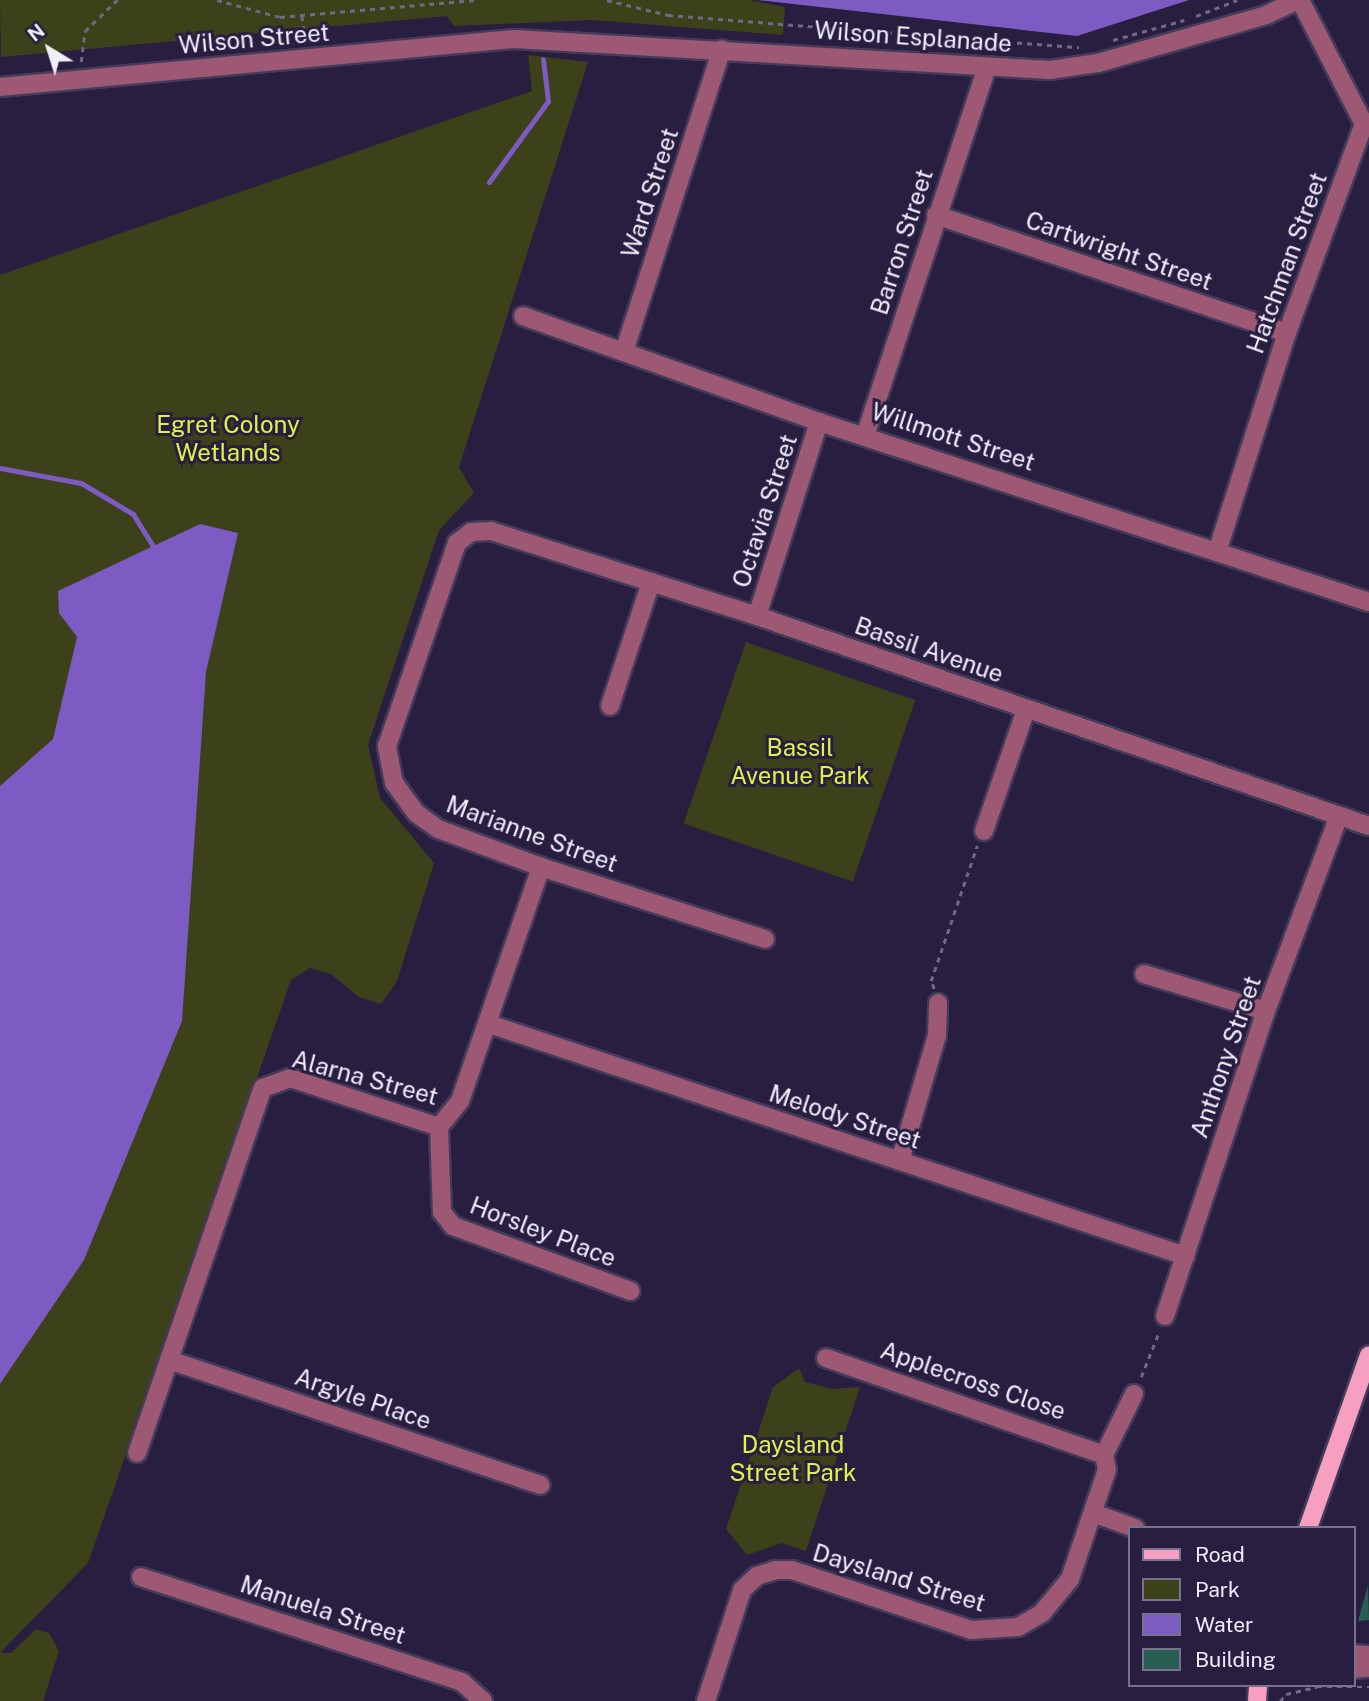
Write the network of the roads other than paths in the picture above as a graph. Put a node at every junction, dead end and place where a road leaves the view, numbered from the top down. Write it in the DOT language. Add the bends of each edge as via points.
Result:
graph roads {
  1 [pos="1299,0"];
  2 [pos="514,39"];
  3 [pos="723,49"];
  4 [pos="987,67"];
  5 [pos="0,87"];
  6 [pos="1366,125"];
  7 [pos="936,215"];
  8 [pos="523,316"];
  9 [pos="1287,333"];
  10 [pos="624,352"];
  11 [pos="820,422"];
  12 [pos="866,433"];
  13 [pos="471,532"];
  14 [pos="1217,552"];
  15 [pos="651,582"];
  16 [pos="1369,602"];
  17 [pos="757,616"];
  18 [pos="610,706"];
  19 [pos="1026,710"];
  20 [pos="1339,816"];
  21 [pos="1369,826"];
  22 [pos="984,831"];
  23 [pos="541,867"];
  24 [pos="765,939"];
  25 [pos="1144,974"];
  26 [pos="938,1003"];
  27 [pos="1266,1011"];
  28 [pos="489,1024"];
  29 [pos="439,1127"];
  30 [pos="900,1161"];
  31 [pos="1185,1256"];
  32 [pos="631,1291"];
  33 [pos="1165,1316"];
  34 [pos="1369,1355"];
  35 [pos="826,1358"];
  36 [pos="169,1360"];
  37 [pos="1134,1394"];
  38 [pos="136,1453"];
  39 [pos="1104,1455"];
  40 [pos="541,1485"];
  41 [pos="1093,1513"];
  42 [pos="1129,1526"];
  43 [pos="1309,1526"];
  44 [pos="141,1577"];
  45 [pos="483,1701"];
  46 [pos="706,1701"];
  1 -- 4 [label="street, Wilson Esplanade" via="1256,18 1098,63 1050,70"];
  1 -- 6 [label="street, Hatchman Street"];
  2 -- 3 [label="street, Wilson Esplanade"];
  2 -- 5 [label="street, Wilson Street"];
  3 -- 4 [label="street, Wilson Esplanade"];
  3 -- 10 [label="street, Ward Street"];
  4 -- 7 [label="street, Barron Street"];
  6 -- 9 [label="street, Hatchman Street"];
  7 -- 9 [label="street, Cartwright Street"];
  7 -- 12 [label="street, Barron Street"];
  8 -- 10 [label="street, Willmott Street"];
  9 -- 14 [label="street, Hatchman Street"];
  10 -- 11 [label="street, Willmott Street"];
  11 -- 12 [label="street, Willmott Street"];
  11 -- 17 [label="street, Octavia Street"];
  12 -- 14 [label="street, Willmott Street"];
  13 -- 15 [label="street, Bassil Avenue" via="491,531"];
  13 -- 23 [label="street, Marianne Street" via="457,543 387,746 394,783 416,813 438,829"];
  14 -- 16 [label="street, Willmott Street"];
  15 -- 17 [label="street, Bassil Avenue"];
  15 -- 18 [label="street"];
  17 -- 19 [label="street, Bassil Avenue"];
  19 -- 20 [label="street, Bassil Avenue"];
  19 -- 22 [label="street"];
  20 -- 21 [label="street, Bassil Avenue"];
  20 -- 27 [label="street, Anthony Street"];
  23 -- 24 [label="street, Marianne Street"];
  23 -- 28 [label="street, Alarna Street"];
  25 -- 27 [label="street"];
  26 -- 30 [label="street" via="937,1035"];
  27 -- 31 [label="street, Anthony Street"];
  28 -- 29 [label="street, Alarna Street" via="460,1101"];
  28 -- 30 [label="street, Melody Street"];
  29 -- 32 [label="street, Horsley Place" via="442,1212 453,1226"];
  29 -- 36 [label="street, Alarna Street" via="290,1078 263,1088"];
  30 -- 31 [label="street, Melody Street"];
  31 -- 33 [label="street, Anthony Street"];
  34 -- 43 [label="main road"];
  35 -- 39 [label="street, Applecross Close"];
  36 -- 38 [label="street, Alarna Street"];
  36 -- 40 [label="street, Argyle Place"];
  37 -- 39 [label="street, Daysland Street"];
  39 -- 41 [label="street, Daysland Street" via="1107,1470"];
  41 -- 42 [label="street"];
  41 -- 46 [label="street, Daysland Street" via="1070,1579 1057,1599 1018,1627 996,1632 971,1630 792,1570 757,1576 743,1590"];
  44 -- 45 [label="street, Manuela Street" via="462,1682"];
}
